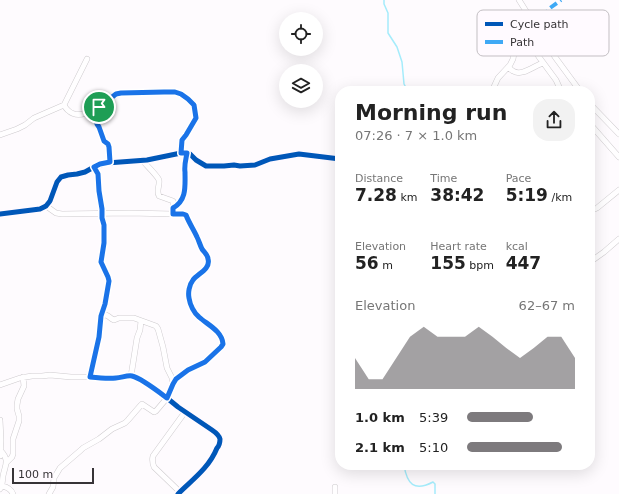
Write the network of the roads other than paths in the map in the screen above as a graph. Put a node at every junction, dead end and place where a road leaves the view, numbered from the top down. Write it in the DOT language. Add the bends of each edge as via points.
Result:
graph roads {
  1 [pos="519,0"];
  2 [pos="525,10"];
  3 [pos="513,56"];
  4 [pos="539,56"];
  5 [pos="554,56"];
  6 [pos="87,59"];
  7 [pos="543,63"];
  8 [pos="508,67"];
  9 [pos="494,86"];
  10 [pos="559,86"];
  11 [pos="576,86"];
  12 [pos="64,105"];
  13 [pos="99,107"];
  14 [pos="595,109"];
  15 [pos="595,130"];
  16 [pos="619,134"];
  17 [pos="0,135"];
  18 [pos="181,153"];
  19 [pos="187,153"];
  20 [pos="619,157"];
  21 [pos="335,158"];
  22 [pos="142,160"];
  23 [pos="110,162"];
  24 [pos="94,167"];
  25 [pos="619,190"];
  26 [pos="46,206"];
  27 [pos="595,209"];
  28 [pos="173,211"];
  29 [pos="0,214"];
  30 [pos="102,214"];
  31 [pos="619,239"];
  32 [pos="595,258"];
  33 [pos="101,316"];
  34 [pos="141,320"];
  35 [pos="131,376"];
  36 [pos="24,377"];
  37 [pos="90,377"];
  38 [pos="173,384"];
  39 [pos="0,385"];
  40 [pos="167,398"];
  41 [pos="185,412"];
  42 [pos="0,420"];
  43 [pos="0,453"];
  44 [pos="6,463"];
  45 [pos="335,487"];
  46 [pos="1,488"];
  47 [pos="179,493"];
  48 [pos="13,494"];
  49 [pos="49,494"];
  50 [pos="335,494"];
  1 -- 2 [label="street"];
  3 -- 8 [label="street"];
  4 -- 7 [label="street"];
  5 -- 11 [label="street"];
  6 -- 12 [label="street"];
  7 -- 8 [label="street" via="518,73"];
  7 -- 10 [label="street"];
  8 -- 9 [label="street"];
  12 -- 13 [label="street" via="66,110 81,115"];
  12 -- 17 [label="street"];
  13 -- 18 [label="street" via="121,93 181,94 193,104 196,118 182,140"];
  13 -- 23 [label="street" via="96,119 104,141 109,147"];
  14 -- 16 [label="street"];
  15 -- 20 [label="street"];
  18 -- 19 [label="street"];
  18 -- 22 [label="street"];
  19 -- 21 [label="street" via="206,166 213,167 255,165 270,159 299,154"];
  19 -- 28 [label="street" via="184,171 185,191"];
  22 -- 23 [label="street"];
  22 -- 28 [label="street" via="159,180 159,196 172,200"];
  23 -- 24 [label="street"];
  24 -- 26 [label="street" via="61,178"];
  24 -- 30 [label="street" via="98,174"];
  25 -- 27 [label="street"];
  26 -- 29 [label="street"];
  26 -- 30 [label="street" via="59,214"];
  28 -- 30 [label="street"];
  28 -- 38 [label="street" via="186,215 208,259 207,267 191,283 189,297 195,313 216,331 223,344 205,362 181,375"];
  30 -- 33 [label="street" via="104,243 101,262 109,281"];
  31 -- 32 [label="street"];
  33 -- 34 [label="street"];
  33 -- 37 [label="street"];
  34 -- 35 [label="street"];
  34 -- 38 [label="street" via="158,329"];
  35 -- 37 [label="street"];
  35 -- 40 [label="street"];
  36 -- 37 [label="street"];
  36 -- 39 [label="street"];
  36 -- 44 [label="street" via="24,386 17,405 20,421 13,439 13,454"];
  38 -- 40 [label="street"];
  40 -- 41 [label="street"];
  40 -- 49 [label="street" via="154,412 142,404 125,423 83,448 60,468"];
  41 -- 47 [label="street" via="152,460 154,466"];
  41 -- 47 [label="street" via="216,433 220,443 207,466"];
  42 -- 43 [label="street"];
  43 -- 44 [label="street" via="6,457"];
  44 -- 46 [label="street"];
  45 -- 50 [label="street"];
  46 -- 48 [label="street" via="7,487"];
}
